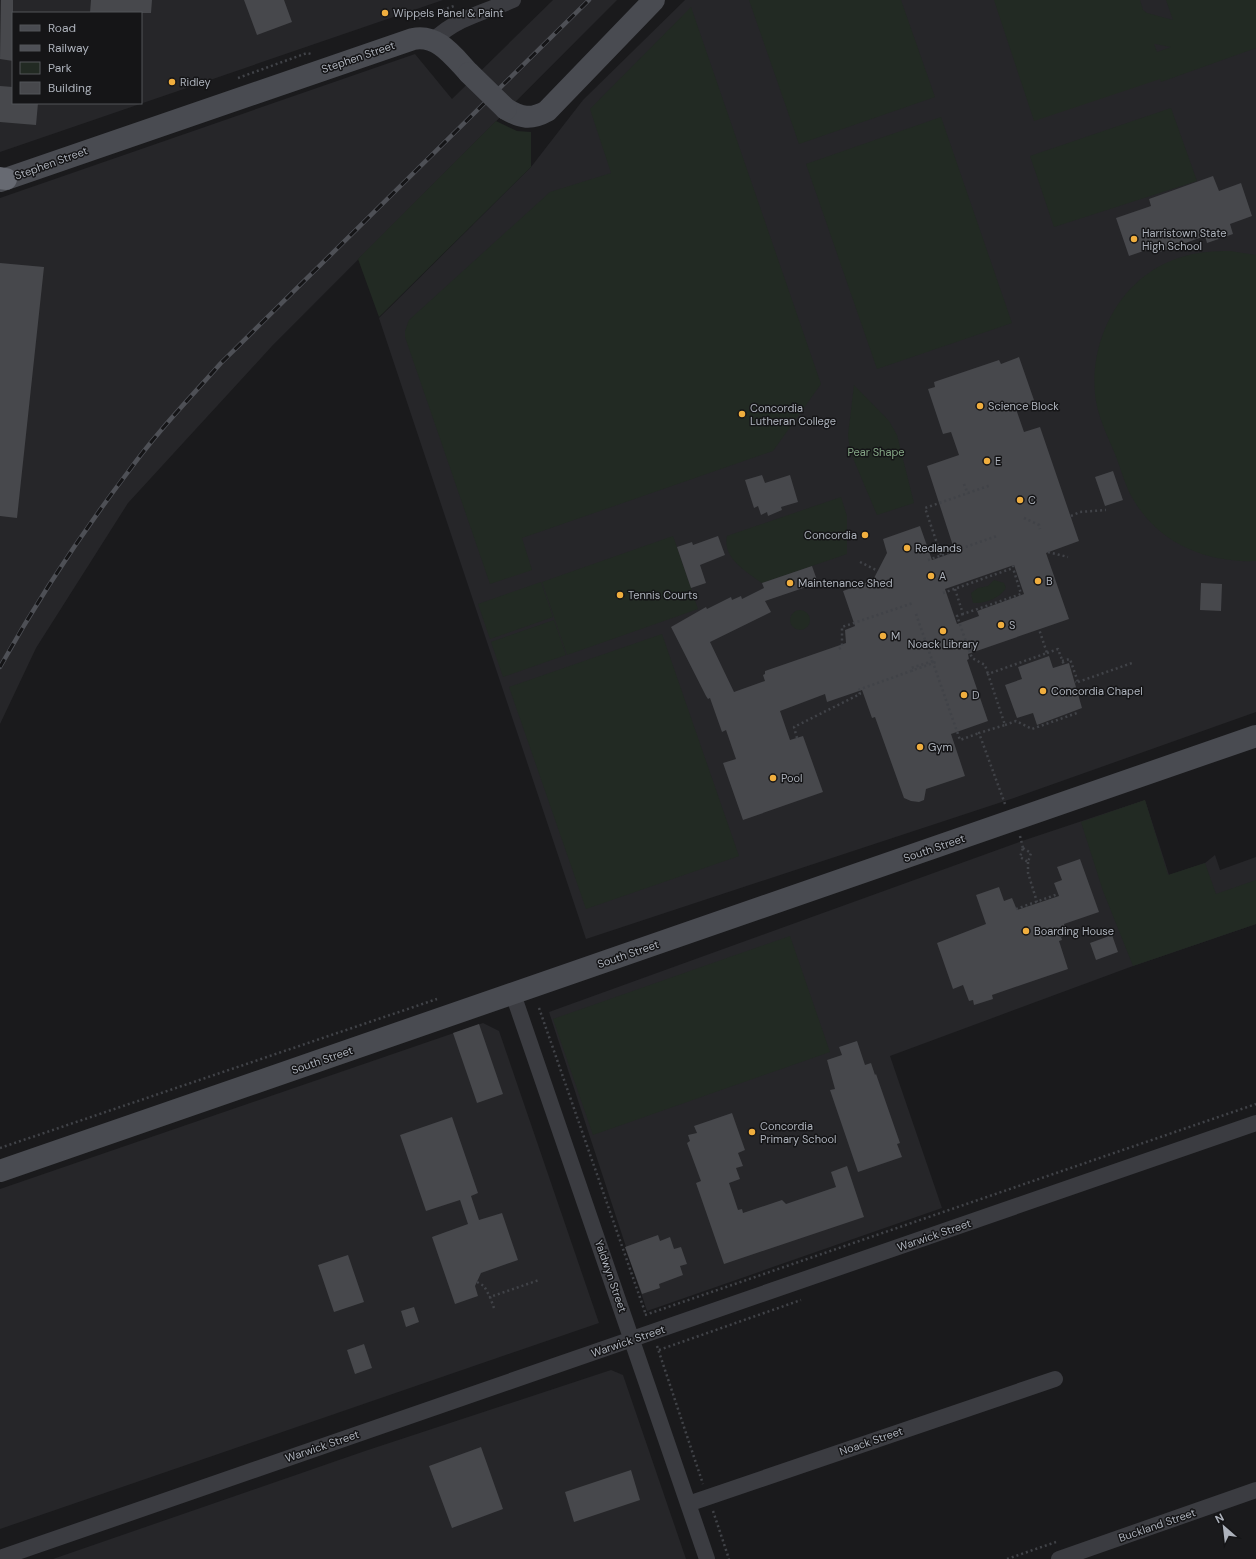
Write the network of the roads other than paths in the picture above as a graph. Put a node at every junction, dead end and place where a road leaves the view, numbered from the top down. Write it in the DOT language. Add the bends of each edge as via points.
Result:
graph roads {
  1 [pos="513,0"];
  2 [pos="654,0"];
  3 [pos="434,40"];
  4 [pos="2,179"];
  5 [pos="1256,736"];
  6 [pos="514,994"];
  7 [pos="1256,1123"];
  8 [pos="0,1171"];
  9 [pos="633,1339"];
  10 [pos="1054,1379"];
  11 [pos="1256,1490"];
  12 [pos="688,1504"];
  13 [pos="0,1558"];
  14 [pos="707,1559"];
  15 [pos="1059,1559"];
  1 -- 3 [label="street" via="457,22"];
  2 -- 3 [label="street, bridge" via="547,111 528,118 506,109"];
  3 -- 4 [label="street, Stephen Street" via="420,38 404,41"];
  5 -- 6 [label="street, South Street"];
  6 -- 8 [label="street, South Street"];
  6 -- 9 [label="street, Yaldwyn Street"];
  7 -- 9 [label="street, Warwick Street"];
  9 -- 12 [label="street, Yaldwyn Street"];
  9 -- 13 [label="street, Warwick Street"];
  10 -- 12 [label="street, Noack Street"];
  11 -- 15 [label="street, Buckland Street"];
  12 -- 14 [label="street, Yaldwyn Street"];
}
